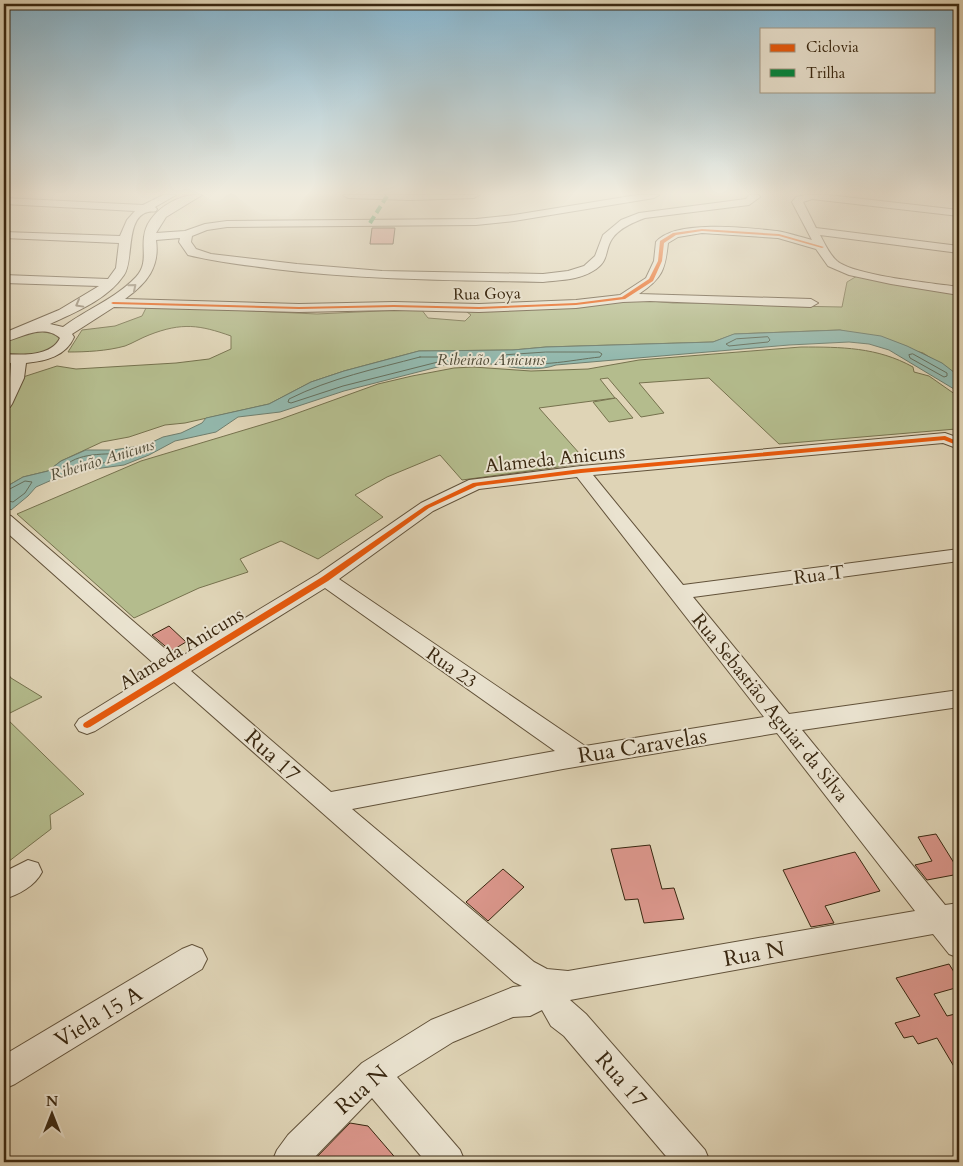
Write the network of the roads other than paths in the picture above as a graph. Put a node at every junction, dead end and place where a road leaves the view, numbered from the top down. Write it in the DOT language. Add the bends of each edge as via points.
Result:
graph roads {
  1 [pos="123,249"];
  2 [pos="151,249"];
  3 [pos="191,249"];
  4 [pos="603,249"];
  5 [pos="661,249"];
  6 [pos="823,249"];
  7 [pos="4,280"];
  8 [pos="110,283"];
  9 [pos="959,291"];
  10 [pos="622,298"];
  11 [pos="113,303"];
  12 [pos="811,303"];
  13 [pos="28,329"];
  14 [pos="64,333"];
  15 [pos="4,337"];
  16 [pos="42,356"];
  17 [pos="11,359"];
  18 [pos="17,378"];
  19 [pos="4,404"];
  20 [pos="952,441"];
  21 [pos="582,471"];
  22 [pos="8,524"];
  23 [pos="959,555"];
  24 [pos="325,579"];
  25 [pos="679,592"];
  26 [pos="177,670"];
  27 [pos="959,698"];
  28 [pos="784,722"];
  29 [pos="87,725"];
  30 [pos="580,755"];
  31 [pos="327,803"];
  32 [pos="28,872"];
  33 [pos="4,887"];
  34 [pos="950,918"];
  35 [pos="959,944"];
  36 [pos="192,959"];
  37 [pos="540,992"];
  38 [pos="4,1073"];
  39 [pos="373,1074"];
  40 [pos="289,1162"];
  41 [pos="448,1162"];
  42 [pos="693,1162"];
  1 -- 8 [label="street" via="121,272"];
  11 -- 2 [label="street, one-way" via="145,274"];
  3 -- 4 [label="street" via="210,257 382,275 543,278 588,270 601,257"];
  5 -- 10 [label="street, Rua Goya" via="660,261 650,280"];
  6 -- 9 [label="street" via="832,265 844,270"];
  7 -- 8 [label="street"];
  8 -- 13 [label="street, one-way" via="84,302"];
  10 -- 11 [label="street, Rua Goya" via="576,304 479,308"];
  10 -- 12 [label="street"];
  11 -- 14 [label="street"];
  13 -- 14 [label="street" via="49,328"];
  13 -- 15 [label="street"];
  14 -- 16 [label="street" via="66,342"];
  16 -- 17 [label="street"];
  16 -- 18 [label="street"];
  17 -- 18 [label="street"];
  18 -- 19 [label="street"];
  20 -- 21 [label="street, Alameda Anicuns"];
  21 -- 24 [label="street, Alameda Anicuns" via="475,484 427,507"];
  21 -- 25 [label="street, Rua Sebastião Aguiar da Silva"];
  22 -- 26 [label="street, Rua 17"];
  23 -- 25 [label="street, Rua T"];
  24 -- 26 [label="street, Alameda Anicuns"];
  24 -- 30 [label="street, Rua 23"];
  25 -- 28 [label="street, Rua Sebastião Aguiar da Silva"];
  26 -- 29 [label="street, Alameda Anicuns"];
  26 -- 31 [label="street, Rua 17"];
  27 -- 28 [label="street, Rua Caravelas"];
  28 -- 30 [label="street, Rua Caravelas"];
  28 -- 34 [label="street, Rua Sebastião Aguiar da Silva"];
  30 -- 31 [label="street, Rua Caravelas"];
  31 -- 37 [label="street, Rua 17"];
  32 -- 33 [label="street"];
  34 -- 35 [label="street, Rua Sebastião Aguiar da Silva"];
  34 -- 37 [label="street, Rua N"];
  36 -- 38 [label="street, Viela 15 A"];
  37 -- 39 [label="street, Rua N" via="442,1032"];
  37 -- 42 [label="street, Rua 17" via="575,1025"];
  39 -- 40 [label="street, Rua N"];
  39 -- 41 [label="street"];
}
